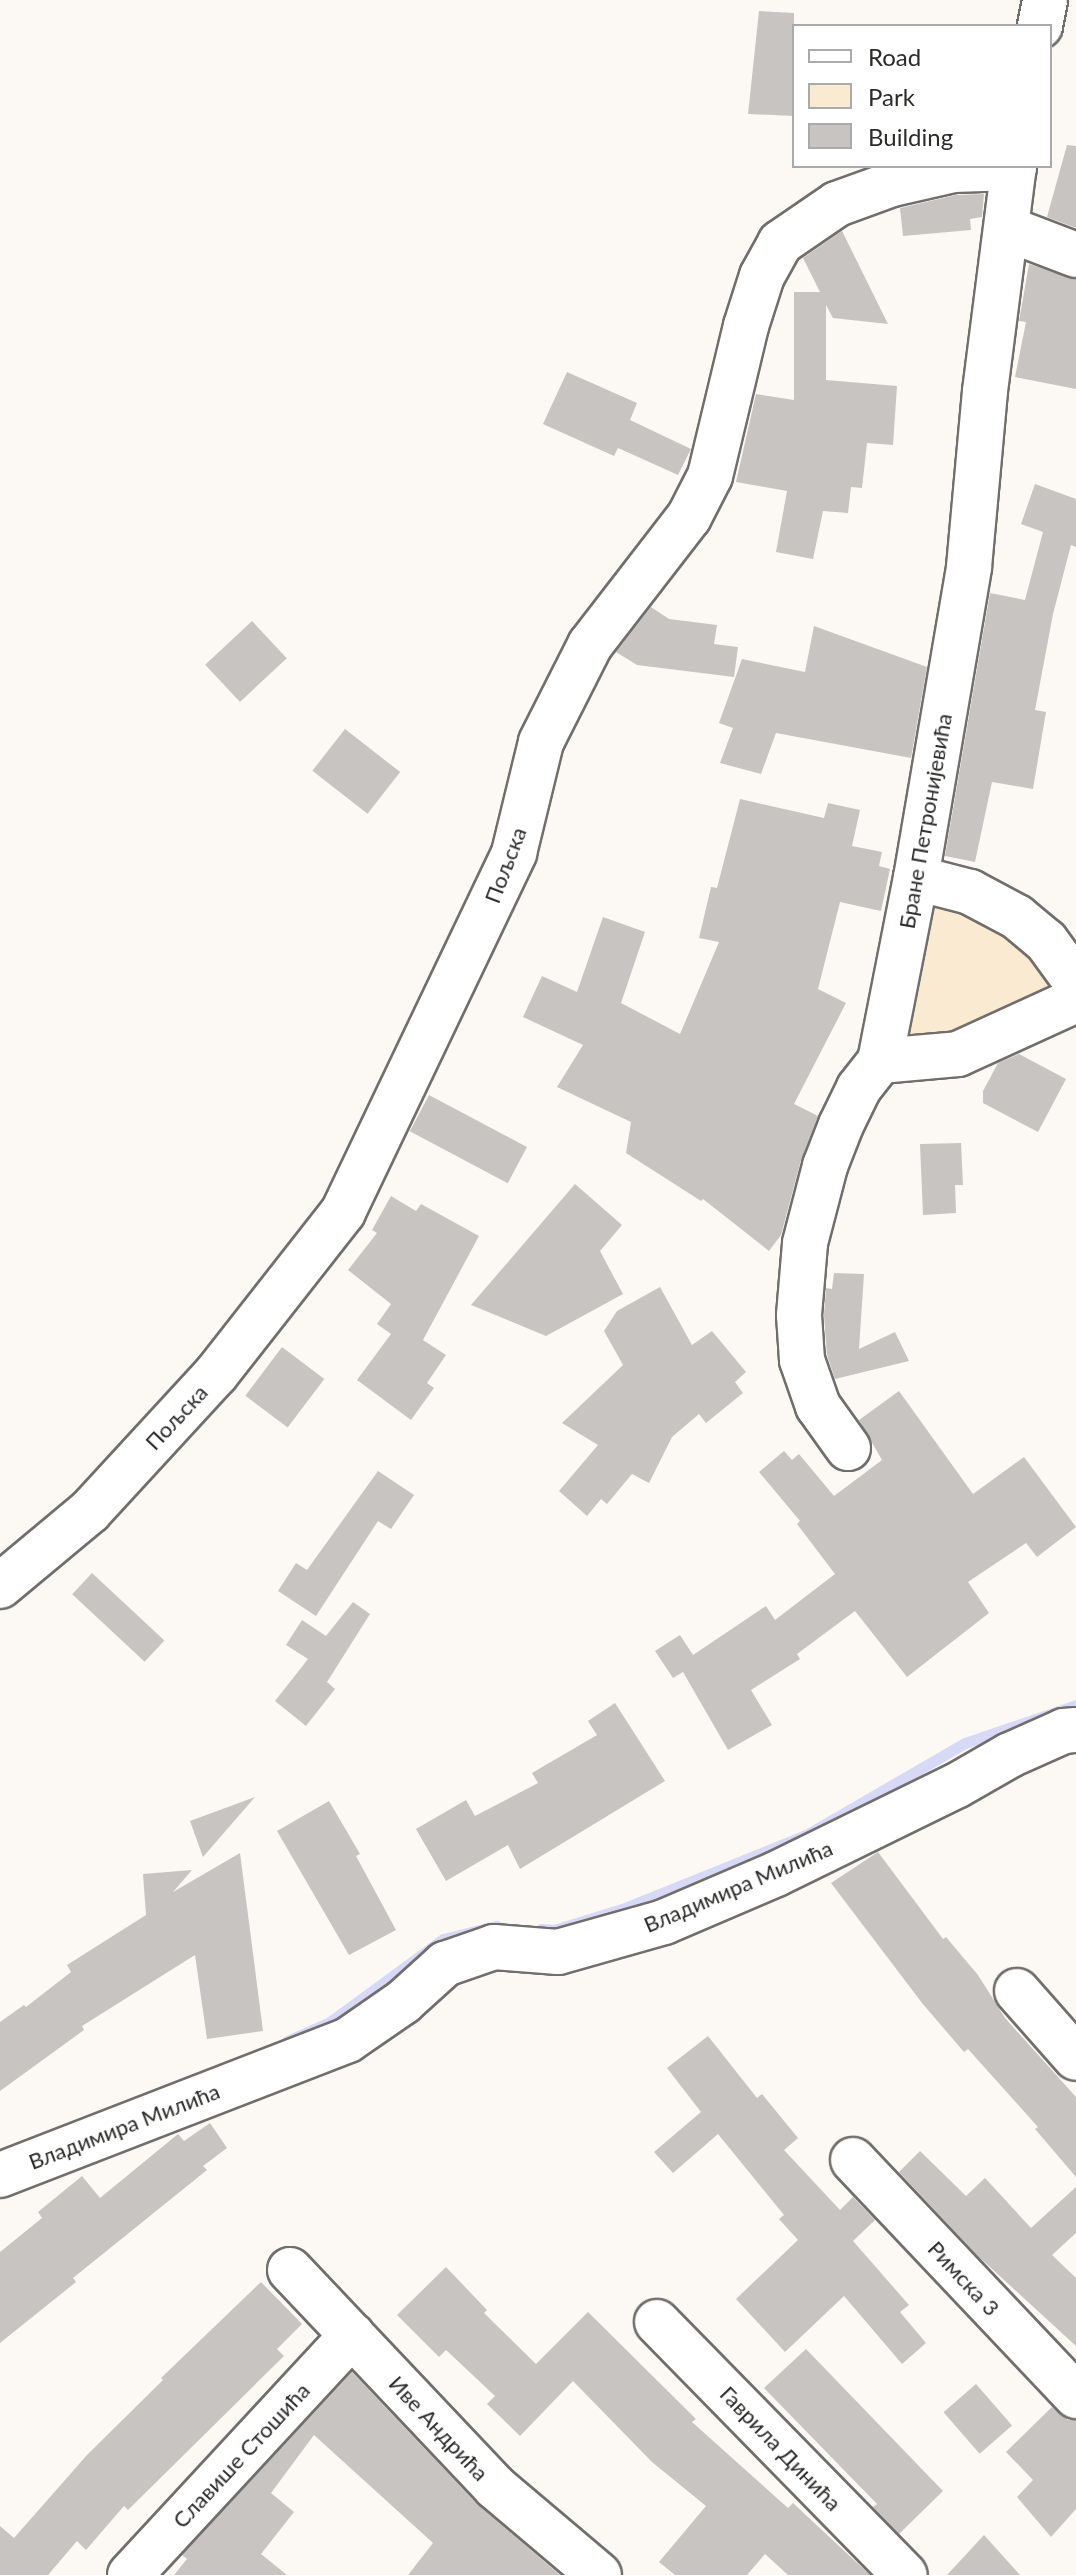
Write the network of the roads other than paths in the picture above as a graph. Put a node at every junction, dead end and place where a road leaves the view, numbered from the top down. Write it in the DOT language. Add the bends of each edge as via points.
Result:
graph roads {
  1 [pos="1045,0"];
  2 [pos="1040,24"];
  3 [pos="994,168"];
  4 [pos="1014,168"];
  5 [pos="1008,229"];
  6 [pos="1076,255"];
  7 [pos="916,878"];
  8 [pos="1076,982"];
  9 [pos="1076,1000"];
  10 [pos="880,1061"];
  11 [pos="848,1448"];
  12 [pos="0,1586"];
  13 [pos="1076,1730"];
  14 [pos="1017,1991"];
  15 [pos="1076,2058"];
  16 [pos="853,2160"];
  17 [pos="0,2175"];
  18 [pos="290,2270"];
  19 [pos="657,2322"];
  20 [pos="352,2335"];
  21 [pos="1076,2396"];
  22 [pos="130,2575"];
  23 [pos="599,2575"];
  24 [pos="905,2575"];
  1 -- 2 [label="street"];
  3 -- 12 [label="street, Пољска" via="953,170 892,184 837,204 780,243 762,276 746,326 710,476 689,517 583,658 541,742 514,853 343,1212 206,1385 90,1511"];
  4 -- 5 [label="street, Бране Петронијевића"];
  5 -- 6 [label="street"];
  5 -- 7 [label="street, Бране Петронијевића" via="985,391 969,567"];
  7 -- 8 [label="street" via="970,892 1017,917 1046,941"];
  7 -- 10 [label="street, Бране Петронијевића"];
  9 -- 10 [label="street" via="958,1054"];
  10 -- 11 [label="street, Бране Петронијевића" via="859,1088 825,1166 801,1279 800,1337 808,1382"];
  13 -- 17 [label="street, Владимира Милића" via="1010,1755 776,1874 664,1922 558,1952 494,1947 445,1964 403,2002 348,2040"];
  14 -- 15 [label="street"];
  16 -- 21 [label="street, Римска 3"];
  18 -- 20 [label="street, Иве Андрића"];
  19 -- 24 [label="street, Гаврила Динића"];
  20 -- 22 [label="street, Славише Стошића"];
  20 -- 23 [label="street, Иве Андрића" via="495,2487"];
}
